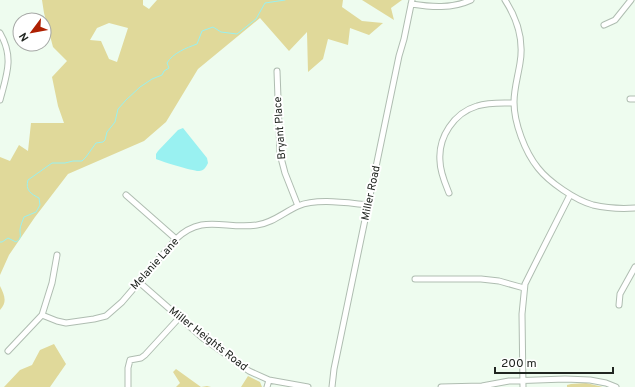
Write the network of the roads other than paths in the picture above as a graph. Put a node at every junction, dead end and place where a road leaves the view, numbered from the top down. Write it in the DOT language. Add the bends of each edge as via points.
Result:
graph roads {
  1 [pos="471,0"];
  2 [pos="505,0"];
  3 [pos="631,0"];
  4 [pos="412,2"];
  5 [pos="604,25"];
  6 [pos="0,32"];
  7 [pos="277,71"];
  8 [pos="0,100"];
  9 [pos="514,103"];
  10 [pos="449,193"];
  11 [pos="570,195"];
  12 [pos="126,196"];
  13 [pos="368,205"];
  14 [pos="298,206"];
  15 [pos="635,208"];
  16 [pos="176,239"];
  17 [pos="57,255"];
  18 [pos="635,267"];
  19 [pos="415,279"];
  20 [pos="139,282"];
  21 [pos="524,288"];
  22 [pos="619,305"];
  23 [pos="42,315"];
  24 [pos="179,318"];
  25 [pos="8,351"];
  26 [pos="269,380"];
  27 [pos="523,380"];
  28 [pos="128,387"];
  29 [pos="267,387"];
  30 [pos="308,387"];
  31 [pos="332,387"];
  32 [pos="441,387"];
  33 [pos="523,387"];
  34 [pos="616,387"];
  1 -- 4 [label="street" via="451,6 428,6"];
  2 -- 9 [label="street" via="516,19 522,42"];
  3 -- 5 [label="street" via="615,20"];
  4 -- 13 [label="street, Miller Road"];
  6 -- 8 [label="street" via="7,47 9,60"];
  7 -- 14 [label="street, Bryant Place" via="280,154"];
  9 -- 10 [label="street" via="477,106 462,113 451,124 443,139 440,160"];
  9 -- 11 [label="street" via="523,141 538,168"];
  11 -- 15 [label="street" via="592,205 619,209"];
  11 -- 21 [label="street"];
  12 -- 16 [label="street"];
  13 -- 14 [label="street, Melanie Lane" via="316,202"];
  13 -- 31 [label="street, Miller Road"];
  14 -- 16 [label="street, Melanie Lane" via="264,224 199,225"];
  16 -- 20 [label="street, Melanie Lane"];
  17 -- 23 [label="street"];
  18 -- 22 [label="street" via="620,294"];
  19 -- 21 [label="street" via="481,279"];
  20 -- 23 [label="street, Melanie Lane" via="111,312 100,318 64,323"];
  20 -- 24 [label="street, Miller Heights Road"];
  21 -- 27 [label="street"];
  23 -- 25 [label="street"];
  24 -- 26 [label="street, Miller Heights Road" via="242,367 254,375"];
  24 -- 28 [label="street" via="145,355 130,360"];
  26 -- 29 [label="street"];
  26 -- 30 [label="street, Miller Heights Road"];
  27 -- 32 [label="street" via="482,386"];
  27 -- 33 [label="street"];
  27 -- 34 [label="street" via="585,379"];
}
